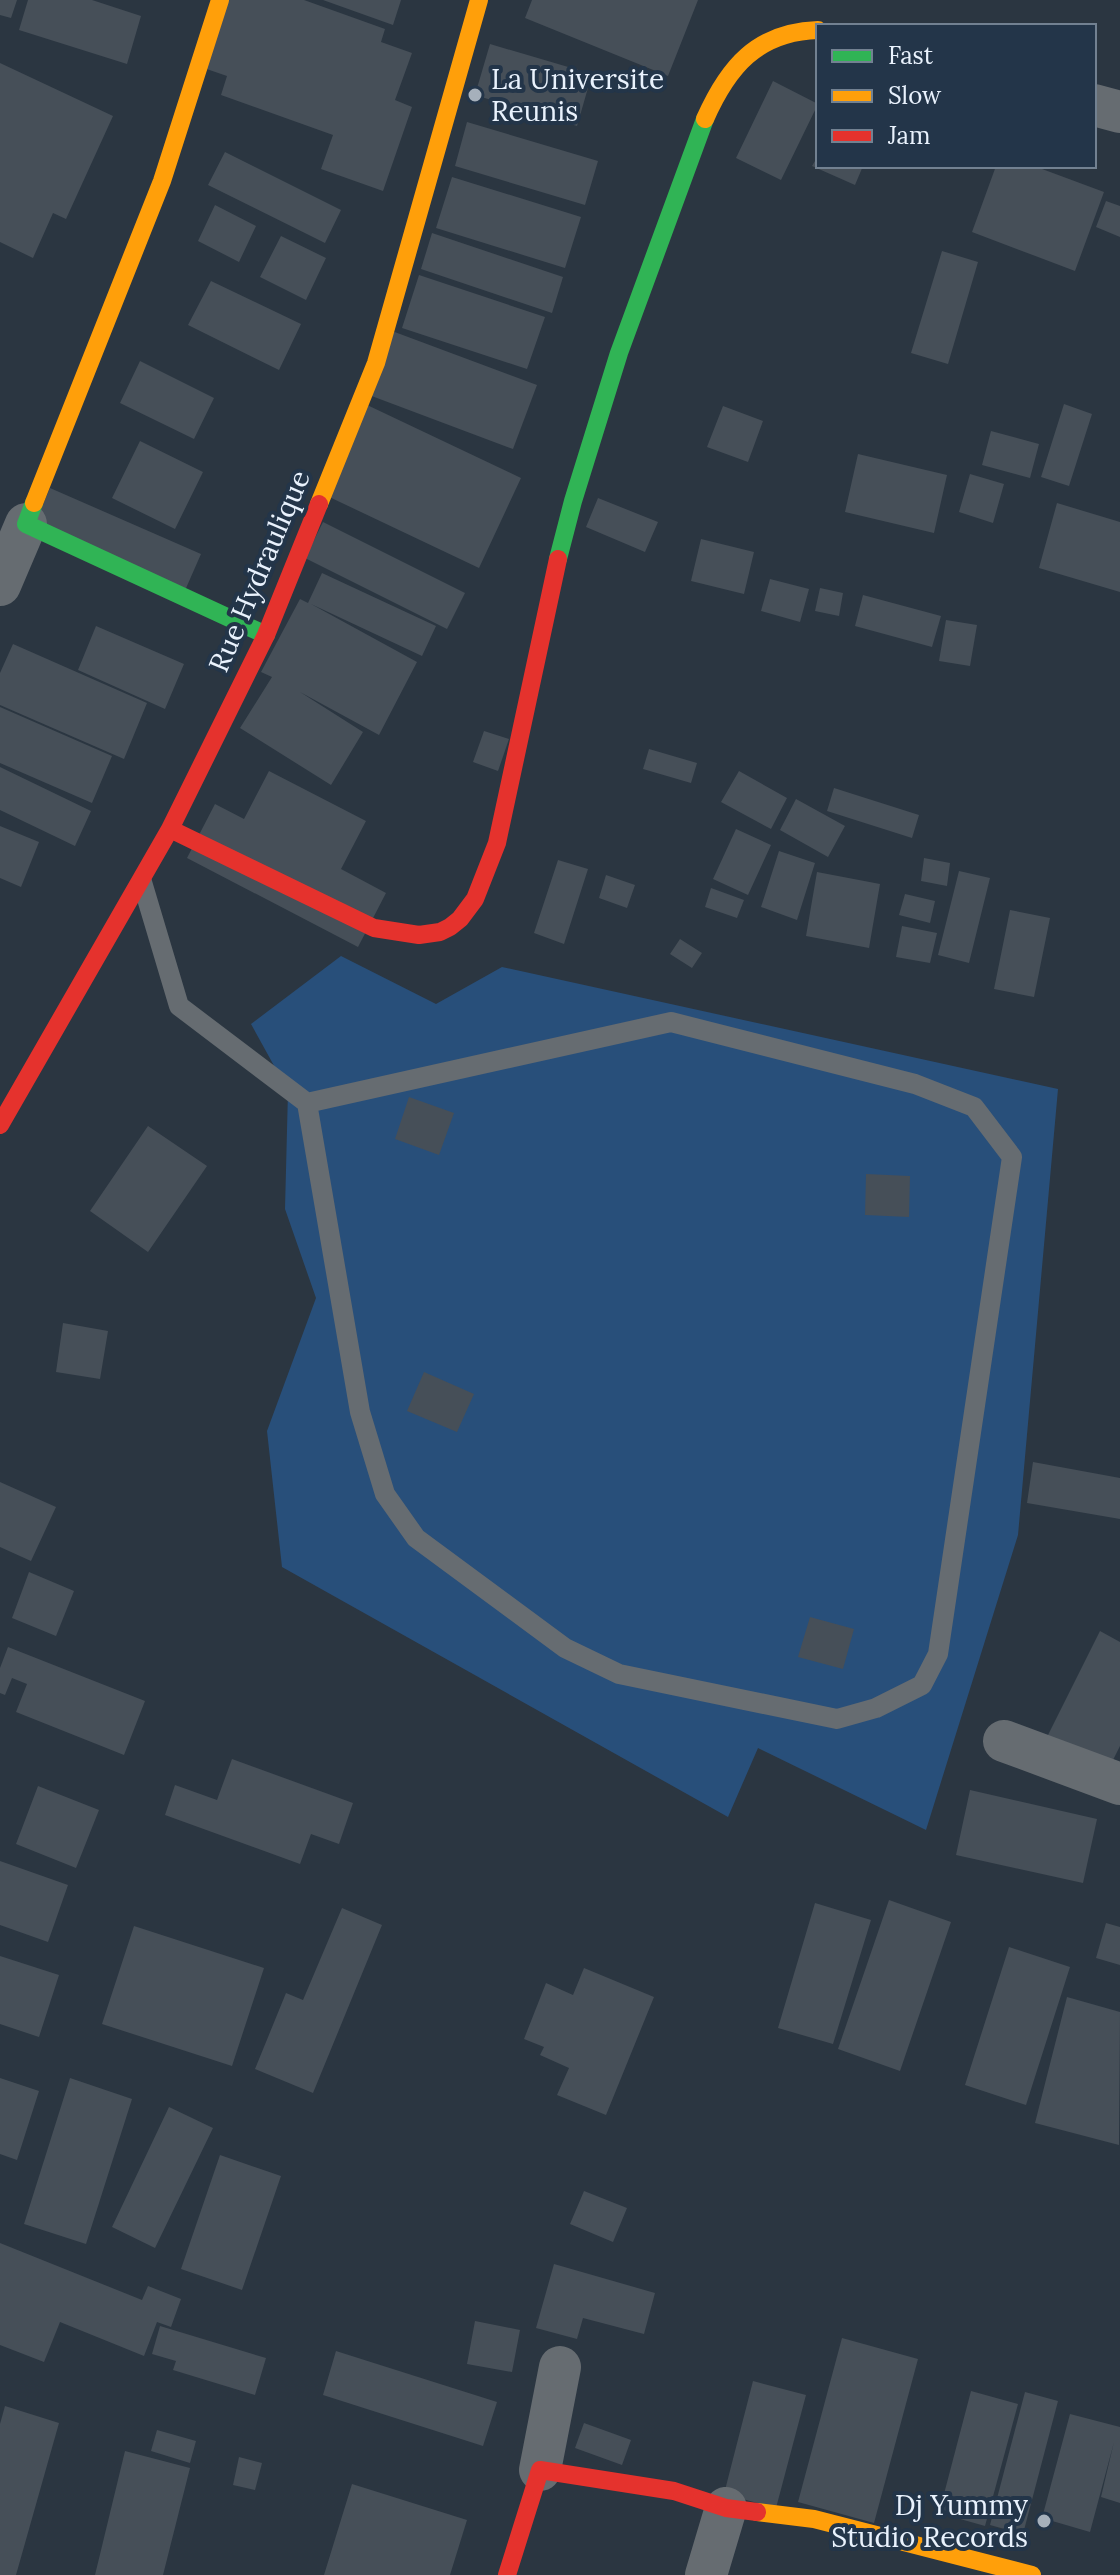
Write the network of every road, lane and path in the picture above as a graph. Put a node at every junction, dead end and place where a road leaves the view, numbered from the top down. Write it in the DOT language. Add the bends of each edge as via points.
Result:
graph roads {
  1 [pos="220,0"];
  2 [pos="479,0"];
  3 [pos="816,30"];
  4 [pos="1096,106"];
  5 [pos="1120,112"];
  6 [pos="26,524"];
  7 [pos="0,585"];
  8 [pos="266,635"];
  9 [pos="170,829"];
  10 [pos="141,878"];
  11 [pos="307,1103"];
  12 [pos="0,1125"];
  13 [pos="1004,1741"];
  14 [pos="1120,1784"];
  15 [pos="560,2367"];
  16 [pos="540,2470"];
  17 [pos="726,2508"];
  18 [pos="507,2575"];
  19 [pos="706,2575"];
  20 [pos="1032,2575"];
  1 -- 6 [label="street" via="162,181"];
  2 -- 8 [label="street, Rue Hydraulique" via="376,363"];
  3 -- 9 [label="street" via="801,29 762,44 730,73 710,109 631,314 573,503 508,802 475,901 438,934 411,936 374,928"];
  4 -- 5 [label="street"];
  6 -- 7 [label="street"];
  6 -- 8 [label="street"];
  8 -- 9 [label="street, Rue Hydraulique"];
  9 -- 10 [label="street, Rue Hydraulique"];
  10 -- 11 [label="lane" via="179,1006"];
  10 -- 12 [label="street, Rue Hydraulique"];
  11 -- 11 [label="lane" via="671,1022 915,1084 974,1107 1012,1157 938,1654 922,1685 876,1708 837,1719 619,1674 565,1648 416,1538 385,1494 360,1412"];
  13 -- 14 [label="street"];
  15 -- 16 [label="street"];
  16 -- 17 [label="street" via="674,2491"];
  16 -- 18 [label="street"];
  17 -- 19 [label="street"];
  17 -- 20 [label="street" via="814,2519"];
}
